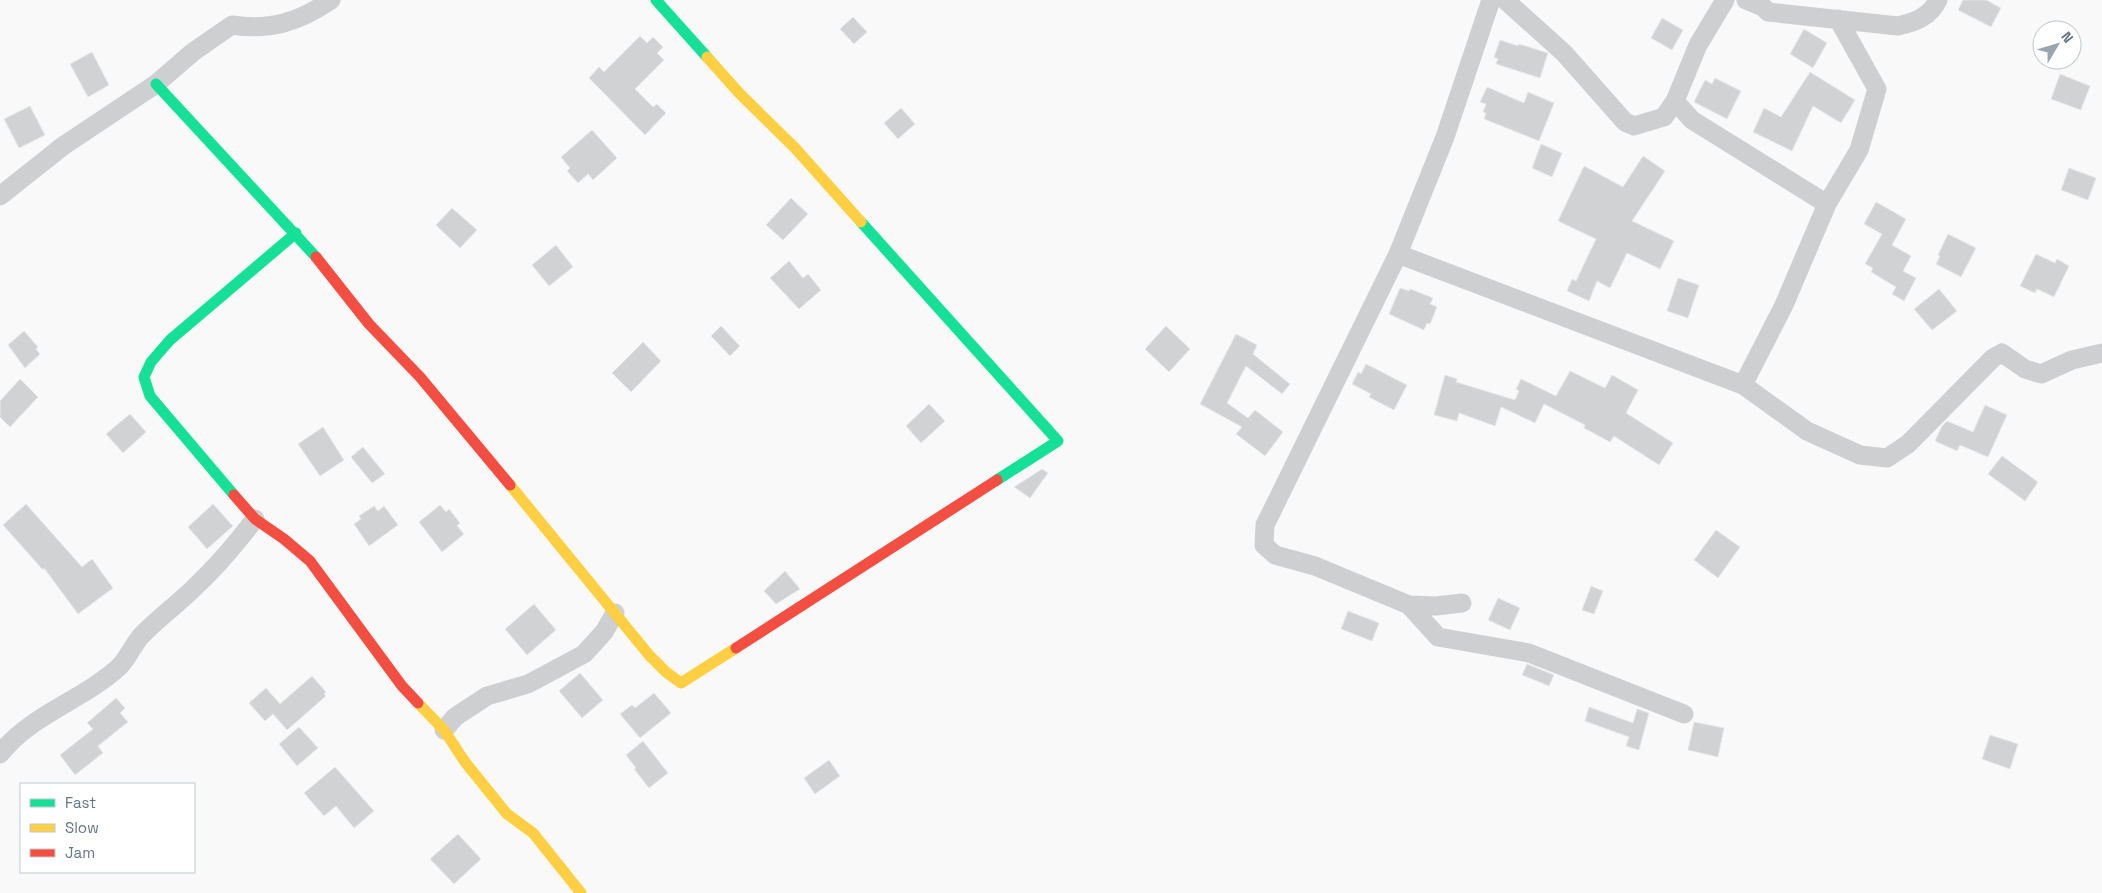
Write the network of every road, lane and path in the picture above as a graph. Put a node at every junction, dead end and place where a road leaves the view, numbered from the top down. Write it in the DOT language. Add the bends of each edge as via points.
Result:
graph roads {
  1 [pos="331,0"];
  2 [pos="656,0"];
  3 [pos="1491,0"];
  4 [pos="1505,0"];
  5 [pos="1725,0"];
  6 [pos="1746,0"];
  7 [pos="1938,0"];
  8 [pos="1838,19"];
  9 [pos="156,84"];
  10 [pos="1675,101"];
  11 [pos="0,196"];
  12 [pos="1827,204"];
  13 [pos="296,233"];
  14 [pos="1398,254"];
  15 [pos="2102,353"];
  16 [pos="1743,385"];
  17 [pos="255,519"];
  18 [pos="1462,603"];
  19 [pos="1409,605"];
  20 [pos="616,613"];
  21 [pos="1684,714"];
  22 [pos="444,730"];
  23 [pos="0,754"];
  24 [pos="581,893"];
  1 -- 9 [label="street" via="287,23 253,29 232,25 193,52"];
  2 -- 20 [label="street" via="1058,441 681,683 649,654"];
  3 -- 14 [label="street" via="1445,137"];
  4 -- 10 [label="street" via="1564,53 1625,122 1634,126 1664,117"];
  5 -- 10 [label="street" via="1698,45"];
  6 -- 8 [label="street" via="1768,12"];
  7 -- 8 [label="street" via="1934,9 1917,22 1898,26"];
  8 -- 12 [label="street" via="1877,89 1859,150"];
  9 -- 11 [label="street" via="63,146"];
  9 -- 13 [label="street"];
  10 -- 12 [label="street" via="1692,120"];
  12 -- 16 [label="street" via="1784,305"];
  13 -- 17 [label="street" via="170,340 151,362 144,377 150,396"];
  13 -- 20 [label="street" via="369,324 420,377"];
  14 -- 16 [label="street"];
  14 -- 19 [label="street" via="1264,525 1264,544 1275,554 1315,566"];
  15 -- 16 [label="street" via="2072,360 2042,374 2025,369 2002,353 1993,358 1908,444 1887,458 1860,455 1807,431"];
  17 -- 22 [label="street" via="310,562 402,686"];
  17 -- 23 [label="street" via="201,582 141,636 120,666 28,728"];
  18 -- 19 [label="street"];
  19 -- 21 [label="street" via="1438,637 1529,653"];
  20 -- 22 [label="street" via="584,654 528,684 487,696 455,717"];
  22 -- 24 [label="street" via="507,814 533,833"];
}
